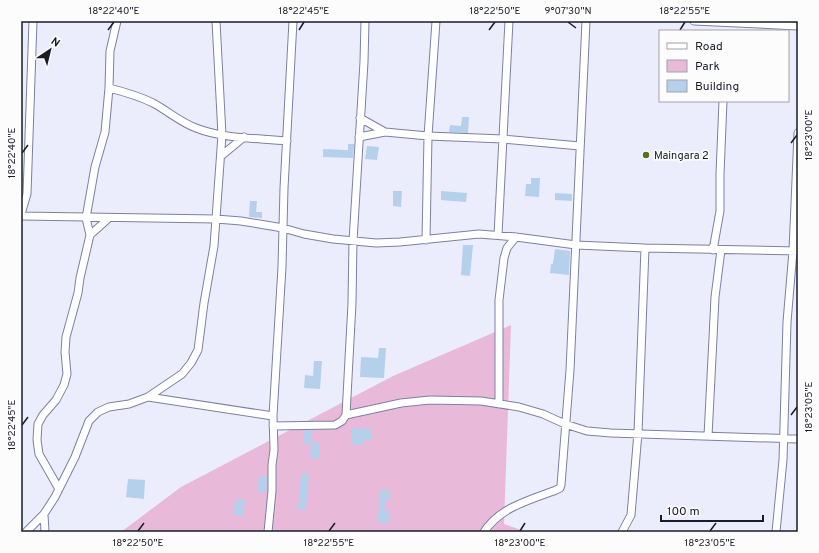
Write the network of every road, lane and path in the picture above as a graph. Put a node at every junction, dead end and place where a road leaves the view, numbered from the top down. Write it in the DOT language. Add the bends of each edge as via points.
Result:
graph roads {
  1 [pos="33,21"];
  2 [pos="117,21"];
  3 [pos="216,21"];
  4 [pos="293,21"];
  5 [pos="365,21"];
  6 [pos="436,21"];
  7 [pos="509,21"];
  8 [pos="586,21"];
  9 [pos="694,21"];
  10 [pos="729,25"];
  11 [pos="798,26"];
  12 [pos="110,88"];
  13 [pos="723,102"];
  14 [pos="360,118"];
  15 [pos="385,132"];
  16 [pos="798,133"];
  17 [pos="222,135"];
  18 [pos="428,136"];
  19 [pos="244,137"];
  20 [pos="359,137"];
  21 [pos="503,139"];
  22 [pos="287,141"];
  23 [pos="580,146"];
  24 [pos="221,156"];
  25 [pos="21,215"];
  26 [pos="86,218"];
  27 [pos="109,218"];
  28 [pos="216,220"];
  29 [pos="283,228"];
  30 [pos="90,235"];
  31 [pos="498,235"];
  32 [pos="516,237"];
  33 [pos="426,240"];
  34 [pos="352,241"];
  35 [pos="576,245"];
  36 [pos="645,248"];
  37 [pos="713,250"];
  38 [pos="721,250"];
  39 [pos="795,251"];
  40 [pos="148,397"];
  41 [pos="499,404"];
  42 [pos="346,414"];
  43 [pos="273,416"];
  44 [pos="565,424"];
  45 [pos="273,426"];
  46 [pos="638,433"];
  47 [pos="708,436"];
  48 [pos="783,438"];
  49 [pos="798,439"];
  50 [pos="59,489"];
  51 [pos="44,514"];
  52 [pos="26,532"];
  53 [pos="45,532"];
  54 [pos="268,532"];
  55 [pos="484,532"];
  56 [pos="622,532"];
  57 [pos="776,532"];
  1 -- 25 [label="street" via="27,194"];
  2 -- 12 [label="street" via="110,51"];
  3 -- 17 [label="street"];
  4 -- 22 [label="street"];
  5 -- 14 [label="street"];
  6 -- 18 [label="street"];
  7 -- 21 [label="street"];
  8 -- 23 [label="street"];
  9 -- 10 [label="street"];
  10 -- 11 [label="street"];
  12 -- 17 [label="street" via="154,104 196,128"];
  12 -- 26 [label="street" via="105,132 95,167"];
  13 -- 37 [label="street" via="720,211"];
  14 -- 15 [label="street"];
  14 -- 20 [label="street"];
  15 -- 18 [label="street"];
  15 -- 20 [label="street"];
  16 -- 39 [label="street"];
  17 -- 19 [label="street"];
  17 -- 24 [label="street"];
  18 -- 21 [label="street"];
  18 -- 33 [label="street"];
  19 -- 22 [label="street"];
  19 -- 24 [label="street"];
  20 -- 34 [label="street"];
  21 -- 23 [label="street"];
  21 -- 31 [label="street"];
  22 -- 29 [label="street"];
  23 -- 35 [label="street"];
  24 -- 28 [label="street"];
  25 -- 26 [label="street"];
  26 -- 27 [label="street"];
  26 -- 30 [label="street"];
  27 -- 28 [label="street"];
  27 -- 30 [label="street"];
  28 -- 29 [label="street"];
  28 -- 40 [label="street" via="198,350 182,374"];
  29 -- 34 [label="street" via="304,234"];
  29 -- 43 [label="street"];
  30 -- 50 [label="street" via="66,337 67,374 64,385 38,424 39,454"];
  31 -- 32 [label="street"];
  31 -- 33 [label="street"];
  32 -- 35 [label="street"];
  32 -- 41 [label="street" via="507,248 504,258 500,300"];
  33 -- 34 [label="street" via="382,243"];
  34 -- 42 [label="street" via="352,303"];
  35 -- 36 [label="street"];
  35 -- 44 [label="street"];
  36 -- 37 [label="street"];
  36 -- 46 [label="street"];
  37 -- 38 [label="street"];
  38 -- 39 [label="street"];
  38 -- 47 [label="street" via="715,304"];
  39 -- 48 [label="street" via="787,322"];
  40 -- 43 [label="street"];
  40 -- 50 [label="street" via="129,404 109,407 98,412 89,421"];
  41 -- 42 [label="street" via="430,400"];
  41 -- 44 [label="street" via="543,414"];
  42 -- 45 [label="street" via="342,421 335,425"];
  43 -- 45 [label="street"];
  44 -- 46 [label="street" via="587,431"];
  44 -- 55 [label="street" via="560,488 499,515"];
  45 -- 54 [label="street" via="274,450"];
  46 -- 47 [label="street"];
  46 -- 56 [label="street" via="631,515"];
  47 -- 48 [label="street"];
  48 -- 49 [label="street"];
  48 -- 57 [label="street"];
  50 -- 51 [label="street"];
  51 -- 52 [label="street"];
  51 -- 53 [label="street"];
}
